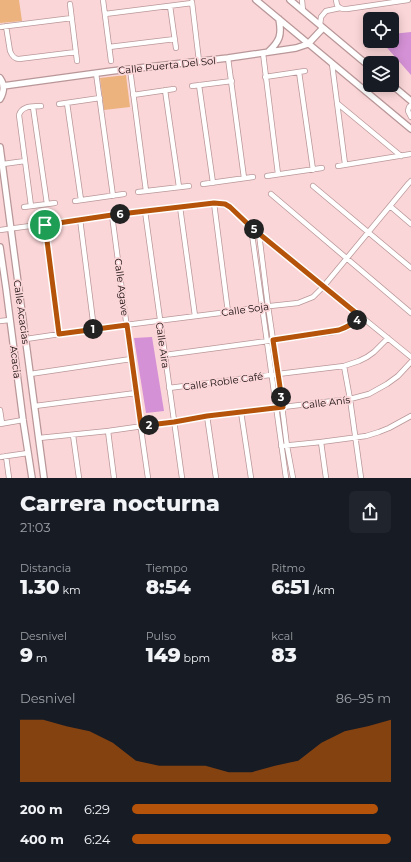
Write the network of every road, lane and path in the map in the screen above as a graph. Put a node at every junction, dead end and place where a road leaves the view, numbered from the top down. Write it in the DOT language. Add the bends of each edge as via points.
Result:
graph roads {
  1 [pos="103,0"];
  2 [pos="256,0"];
  3 [pos="290,0"];
  4 [pos="302,0"];
  5 [pos="336,0"];
  6 [pos="408,0"];
  7 [pos="192,2"];
  8 [pos="70,4"];
  9 [pos="170,6"];
  10 [pos="340,8"];
  11 [pos="303,11"];
  12 [pos="105,14"];
  13 [pos="72,18"];
  14 [pos="279,19"];
  15 [pos="6,26"];
  16 [pos="322,26"];
  17 [pos="0,27"];
  18 [pos="175,39"];
  19 [pos="308,44"];
  20 [pos="109,47"];
  21 [pos="176,48"];
  22 [pos="76,52"];
  23 [pos="265,53"];
  24 [pos="228,58"];
  25 [pos="77,61"];
  26 [pos="111,61"];
  27 [pos="199,61"];
  28 [pos="363,61"];
  29 [pos="332,64"];
  30 [pos="130,69"];
  31 [pos="299,72"];
  32 [pos="305,72"];
  33 [pos="96,73"];
  34 [pos="265,77"];
  35 [pos="0,78"];
  36 [pos="232,81"];
  37 [pos="199,85"];
  38 [pos="3,86"];
  39 [pos="192,86"];
  40 [pos="174,89"];
  41 [pos="165,90"];
  42 [pos="399,91"];
  43 [pos="133,95"];
  44 [pos="100,98"];
  45 [pos="0,99"];
  46 [pos="411,101"];
  47 [pos="67,103"];
  48 [pos="59,104"];
  49 [pos="337,104"];
  50 [pos="411,105"];
  51 [pos="41,106"];
  52 [pos="33,107"];
  53 [pos="411,117"];
  54 [pos="411,129"];
  55 [pos="0,147"];
  56 [pos="411,154"];
  57 [pos="401,156"];
  58 [pos="25,161"];
  59 [pos="3,164"];
  60 [pos="345,164"];
  61 [pos="338,166"];
  62 [pos="322,168"];
  63 [pos="313,170"];
  64 [pos="278,174"];
  65 [pos="267,176"];
  66 [pos="253,177"];
  67 [pos="244,178"];
  68 [pos="411,181"];
  69 [pos="212,183"];
  70 [pos="203,184"];
  71 [pos="179,186"];
  72 [pos="189,186"];
  73 [pos="313,186"];
  74 [pos="146,191"];
  75 [pos="138,192"];
  76 [pos="124,194"];
  77 [pos="271,194"];
  78 [pos="113,196"];
  79 [pos="81,200"];
  80 [pos="75,201"];
  81 [pos="56,203"];
  82 [pos="214,203"];
  83 [pos="47,204"];
  84 [pos="30,206"];
  85 [pos="390,206"];
  86 [pos="24,207"];
  87 [pos="180,207"];
  88 [pos="145,211"];
  89 [pos="112,215"];
  90 [pos="80,220"];
  91 [pos="411,224"];
  92 [pos="45,225"];
  93 [pos="251,227"];
  94 [pos="11,229"];
  95 [pos="0,230"];
  96 [pos="368,232"];
  97 [pos="260,234"];
  98 [pos="0,247"];
  99 [pos="346,258"];
  100 [pos="411,268"];
  101 [pos="324,287"];
  102 [pos="3,288"];
  103 [pos="268,306"];
  104 [pos="262,307"];
  105 [pos="228,312"];
  106 [pos="411,313"];
  107 [pos="195,316"];
  108 [pos="361,317"];
  109 [pos="10,320"];
  110 [pos="160,320"];
  111 [pos="0,321"];
  112 [pos="127,325"];
  113 [pos="94,329"];
  114 [pos="59,334"];
  115 [pos="388,338"];
  116 [pos="26,339"];
  117 [pos="273,340"];
  118 [pos="266,341"];
  119 [pos="165,355"];
  120 [pos="411,357"];
  121 [pos="131,359"];
  122 [pos="411,362"];
  123 [pos="344,366"];
  124 [pos="30,374"];
  125 [pos="278,374"];
  126 [pos="271,375"];
  127 [pos="169,388"];
  128 [pos="136,393"];
  129 [pos="350,399"];
  130 [pos="34,406"];
  131 [pos="283,407"];
  132 [pos="276,408"];
  133 [pos="0,410"];
  134 [pos="241,412"];
  135 [pos="207,416"];
  136 [pos="411,416"];
  137 [pos="23,420"];
  138 [pos="174,422"];
  139 [pos="1,423"];
  140 [pos="141,426"];
  141 [pos="108,431"];
  142 [pos="73,435"];
  143 [pos="355,437"];
  144 [pos="39,438"];
  145 [pos="321,442"];
  146 [pos="281,446"];
  147 [pos="287,446"];
  148 [pos="28,453"];
  149 [pos="6,456"];
  150 [pos="0,457"];
  151 [pos="9,478"];
  152 [pos="32,478"];
  153 [pos="44,478"];
  154 [pos="79,478"];
  155 [pos="114,478"];
  156 [pos="148,478"];
  157 [pos="182,478"];
  158 [pos="216,478"];
  159 [pos="251,478"];
  160 [pos="286,478"];
  161 [pos="292,478"];
  162 [pos="326,478"];
  163 [pos="361,478"];
  1 -- 12 [label="street"];
  2 -- 14 [label="street"];
  3 -- 11 [label="street"];
  4 -- 11 [label="street"];
  5 -- 10 [label="street"];
  6 -- 10 [label="street"];
  7 -- 9 [label="street"];
  7 -- 27 [label="street"];
  8 -- 13 [label="street"];
  9 -- 12 [label="street"];
  9 -- 18 [label="street"];
  10 -- 16 [label="street" via="326,11 321,17"];
  11 -- 16 [label="street"];
  12 -- 20 [label="street"];
  13 -- 15 [label="street"];
  13 -- 22 [label="street"];
  14 -- 19 [label="street"];
  14 -- 23 [label="street" via="281,29 276,45"];
  15 -- 17 [label="street"];
  15 -- 22 [label="street" via="10,51 14,58"];
  16 -- 19 [label="street"];
  16 -- 28 [label="street"];
  18 -- 20 [label="street"];
  18 -- 21 [label="street"];
  19 -- 23 [label="street, Calle Puerta Del Sol"];
  19 -- 29 [label="street"];
  20 -- 26 [label="street"];
  22 -- 25 [label="street"];
  23 -- 24 [label="street, Calle Puerta Del Sol"];
  23 -- 34 [label="street"];
  24 -- 27 [label="street, Calle Puerta Del Sol"];
  24 -- 36 [label="street"];
  27 -- 30 [label="street, Calle Puerta Del Sol"];
  29 -- 49 [label="street"];
  29 -- 54 [label="street"];
  30 -- 33 [label="street, Calle Puerta Del Sol"];
  30 -- 43 [label="street"];
  31 -- 32 [label="street"];
  31 -- 34 [label="street"];
  31 -- 63 [label="street"];
  33 -- 38 [label="street, Calle Puerta Del Sol"];
  33 -- 44 [label="street"];
  34 -- 64 [label="street"];
  35 -- 38 [label="street"];
  36 -- 37 [label="street"];
  36 -- 67 [label="street"];
  37 -- 39 [label="street"];
  37 -- 69 [label="street"];
  38 -- 45 [label="street" via="3,95"];
  40 -- 41 [label="street"];
  41 -- 43 [label="street"];
  41 -- 71 [label="street"];
  42 -- 46 [label="street"];
  43 -- 74 [label="street"];
  44 -- 47 [label="street"];
  44 -- 78 [label="street"];
  47 -- 48 [label="street"];
  47 -- 79 [label="street"];
  49 -- 57 [label="street"];
  49 -- 60 [label="street"];
  50 -- 53 [label="street" via="408,111"];
  51 -- 52 [label="street"];
  52 -- 58 [label="street" via="22,109 19,115"];
  52 -- 83 [label="street"];
  55 -- 59 [label="street, Calle Acacias"];
  56 -- 57 [label="street"];
  57 -- 60 [label="street"];
  58 -- 59 [label="street"];
  58 -- 84 [label="street"];
  59 -- 94 [label="street, Calle Acacias"];
  60 -- 61 [label="street"];
  62 -- 63 [label="street"];
  63 -- 64 [label="street"];
  64 -- 65 [label="street"];
  66 -- 67 [label="street"];
  67 -- 69 [label="street"];
  68 -- 85 [label="street, Calle Soja"];
  69 -- 70 [label="street"];
  71 -- 72 [label="street"];
  71 -- 74 [label="street"];
  73 -- 96 [label="street"];
  74 -- 75 [label="street"];
  76 -- 78 [label="street"];
  77 -- 99 [label="street"];
  78 -- 79 [label="street"];
  79 -- 80 [label="street"];
  81 -- 83 [label="street"];
  82 -- 87 [label="street"];
  82 -- 93 [label="street" via="230,207"];
  82 -- 105 [label="street"];
  83 -- 84 [label="street"];
  84 -- 86 [label="street"];
  85 -- 91 [label="street"];
  85 -- 96 [label="street, Calle Soja"];
  87 -- 88 [label="street"];
  87 -- 107 [label="street"];
  88 -- 89 [label="street"];
  88 -- 110 [label="street, Calle Aira"];
  89 -- 90 [label="street"];
  89 -- 112 [label="street, Calle Agave"];
  90 -- 92 [label="street"];
  90 -- 113 [label="street"];
  92 -- 94 [label="street"];
  92 -- 114 [label="street"];
  93 -- 97 [label="street"];
  93 -- 104 [label="street"];
  94 -- 95 [label="street"];
  94 -- 116 [label="street, Calle Acacias"];
  96 -- 99 [label="street, Calle Soja"];
  96 -- 100 [label="street"];
  97 -- 101 [label="street"];
  97 -- 103 [label="street"];
  98 -- 102 [label="street, Acacia"];
  99 -- 101 [label="street, Calle Soja"];
  99 -- 106 [label="street"];
  101 -- 103 [label="street, Calle Soja" via="313,297 298,303"];
  101 -- 108 [label="street"];
  102 -- 109 [label="street, Acacia"];
  103 -- 104 [label="street, Calle Soja"];
  103 -- 117 [label="street"];
  104 -- 105 [label="street, Calle Soja"];
  104 -- 118 [label="street"];
  105 -- 107 [label="street, Calle Soja"];
  107 -- 110 [label="street, Calle Soja"];
  108 -- 115 [label="street"];
  108 -- 117 [label="street" via="339,330"];
  109 -- 111 [label="street"];
  109 -- 137 [label="street, Acacia"];
  110 -- 112 [label="street, Calle Soja"];
  110 -- 119 [label="street, Calle Aira"];
  112 -- 113 [label="street, Calle Soja"];
  112 -- 121 [label="street, Calle Agave"];
  113 -- 114 [label="street, Calle Soja"];
  114 -- 116 [label="street, Calle Soja"];
  115 -- 120 [label="street"];
  115 -- 123 [label="street, Calle Roble Café" via="367,357"];
  116 -- 124 [label="street, Calle Acacias"];
  117 -- 118 [label="street"];
  117 -- 125 [label="street"];
  118 -- 119 [label="street"];
  118 -- 126 [label="street"];
  119 -- 127 [label="street, Calle Aira"];
  121 -- 124 [label="street"];
  121 -- 128 [label="street, Calle Agave"];
  122 -- 129 [label="street, Calle Anís" via="398,376 383,386 369,394"];
  123 -- 125 [label="street, Calle Roble Café"];
  123 -- 129 [label="street"];
  124 -- 130 [label="street, Calle Acacias"];
  125 -- 126 [label="street, Calle Roble Café"];
  125 -- 131 [label="street"];
  126 -- 127 [label="street, Calle Roble Café"];
  126 -- 132 [label="street"];
  127 -- 138 [label="street, Calle Aira"];
  128 -- 130 [label="street"];
  128 -- 140 [label="street, Calle Agave"];
  129 -- 131 [label="street, Calle Anís"];
  129 -- 143 [label="street"];
  130 -- 144 [label="street, Calle Acacias"];
  131 -- 132 [label="street, Calle Anís"];
  131 -- 147 [label="street"];
  132 -- 134 [label="street, Calle Anís"];
  132 -- 146 [label="street"];
  133 -- 139 [label="street"];
  134 -- 135 [label="street, Calle Anís"];
  134 -- 159 [label="street"];
  135 -- 138 [label="street, Calle Anís"];
  135 -- 158 [label="street"];
  136 -- 143 [label="street" via="395,426"];
  137 -- 139 [label="street"];
  137 -- 148 [label="street, Acacia"];
  138 -- 140 [label="street, Calle Anís"];
  138 -- 157 [label="street, Calle Aira"];
  140 -- 141 [label="street, Calle Anís"];
  140 -- 156 [label="street, Calle Agave"];
  141 -- 142 [label="street, Calle Anís"];
  141 -- 155 [label="street"];
  142 -- 144 [label="street, Calle Anís"];
  142 -- 154 [label="street"];
  143 -- 145 [label="street"];
  143 -- 163 [label="street"];
  144 -- 153 [label="street, Calle Acacias"];
  145 -- 147 [label="street"];
  145 -- 162 [label="street"];
  146 -- 147 [label="street"];
  146 -- 160 [label="street"];
  147 -- 161 [label="street"];
  148 -- 149 [label="street"];
  148 -- 152 [label="street, Acacia"];
  149 -- 150 [label="street"];
  149 -- 151 [label="street"];
}
